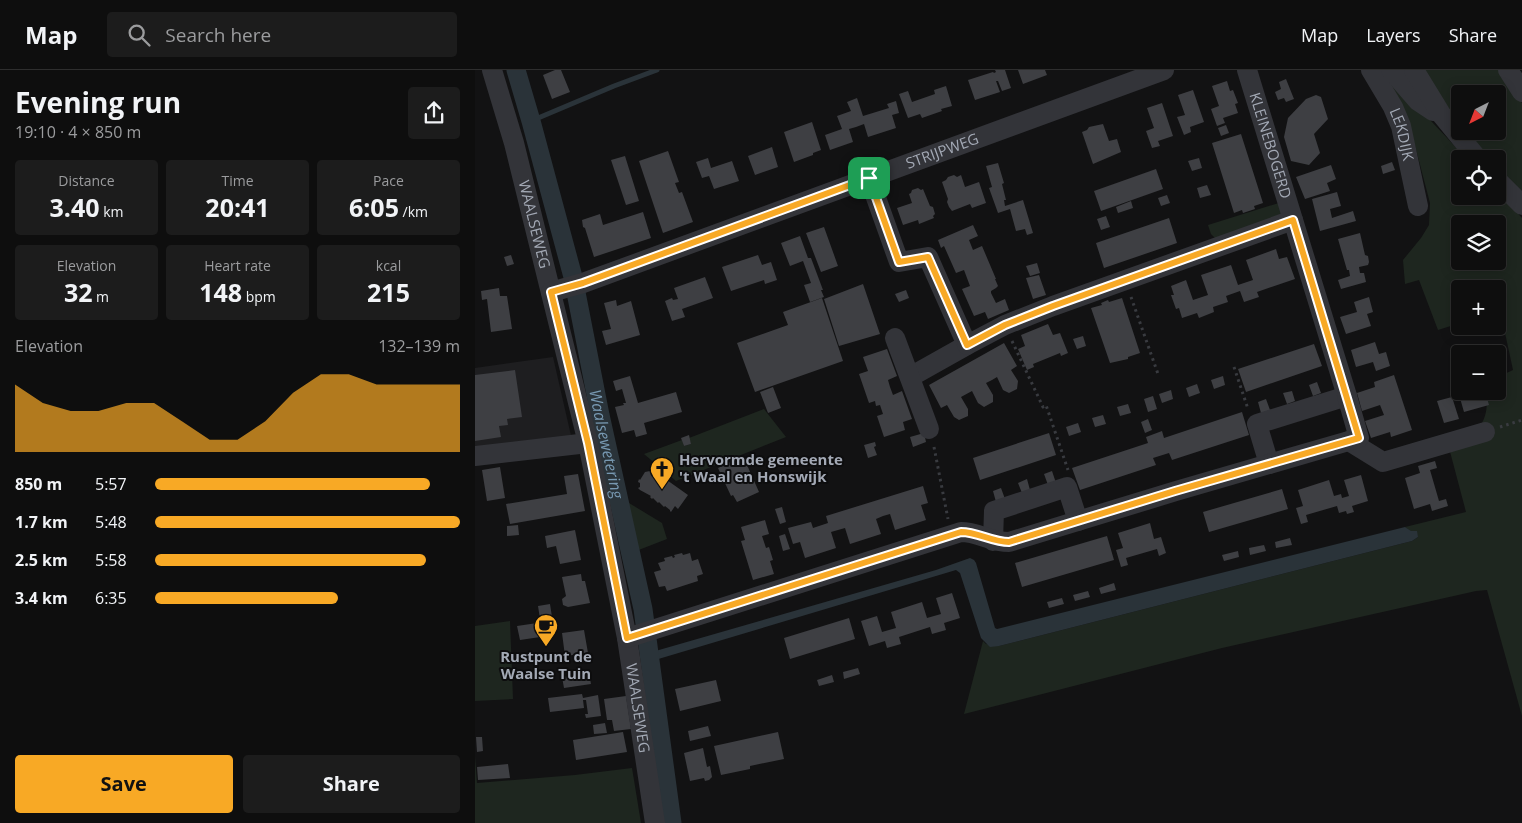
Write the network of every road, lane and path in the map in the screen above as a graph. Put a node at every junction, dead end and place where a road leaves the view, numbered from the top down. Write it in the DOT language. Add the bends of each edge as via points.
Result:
graph roads {
  1 [pos="492,70"];
  2 [pos="1163,70"];
  3 [pos="1247,70"];
  4 [pos="1371,70"];
  5 [pos="1391,70"];
  6 [pos="1414,70"];
  7 [pos="1508,70"];
  8 [pos="1522,92"];
  9 [pos="1441,114"];
  10 [pos="1471,150"];
  11 [pos="869,178"];
  12 [pos="1506,189"];
  13 [pos="1522,205"];
  14 [pos="1418,206"];
  15 [pos="1293,220"];
  16 [pos="1125,280"];
  17 [pos="567,287"];
  18 [pos="1005,325"];
  19 [pos="895,338"];
  20 [pos="967,345"];
  21 [pos="1234,367"];
  22 [pos="1158,374"];
  23 [pos="910,377"];
  24 [pos="1347,396"];
  25 [pos="1257,424"];
  26 [pos="929,429"];
  27 [pos="1485,432"];
  28 [pos="1349,441"];
  29 [pos="588,443"];
  30 [pos="475,456"];
  31 [pos="1269,464"];
  32 [pos="1067,486"];
  33 [pos="1078,521"];
  34 [pos="952,535"];
  35 [pos="993,540"];
  36 [pos="634,635"];
  37 [pos="655,823"];
  1 -- 17 [label="street, WAALSEWEG" via="514,142"];
  2 -- 11 [label="street, STRIJPWEG"];
  3 -- 15 [label="street, KLEINEBOGERD"];
  4 -- 14 [label="street, LEKDIJK" via="1401,126"];
  5 -- 9 [label="street, LEKDIJK" via="1429,110"];
  6 -- 9 [label="street, LEKDIJK"];
  7 -- 8 [label="street"];
  9 -- 10 [label="street, LEKDIJK"];
  11 -- 17 [label="street, STRIJPWEG"];
  11 -- 20 [label="street" via="899,262 928,257"];
  12 -- 13 [label="street"];
  15 -- 16 [label="street"];
  15 -- 24 [label="street, KLEINEBOGERD"];
  16 -- 18 [label="street"];
  16 -- 22 [label="path"];
  17 -- 29 [label="street, WAALSEWEG"];
  18 -- 20 [label="street"];
  18 -- 32 [label="path" via="1043,406 1046,406 1071,481"];
  19 -- 23 [label="street"];
  20 -- 23 [label="street"];
  21 -- 25 [label="path" via="1250,417"];
  23 -- 26 [label="street"];
  24 -- 25 [label="street"];
  24 -- 28 [label="street, KLEINEBOGERD" via="1359,438"];
  25 -- 31 [label="street"];
  26 -- 34 [label="path"];
  27 -- 28 [label="street" via="1383,462"];
  28 -- 31 [label="street"];
  29 -- 30 [label="street"];
  29 -- 36 [label="street, WAALSEWEG"];
  31 -- 33 [label="street"];
  32 -- 33 [label="street"];
  32 -- 35 [label="street" via="994,511"];
  33 -- 35 [label="street" via="1009,542"];
  34 -- 35 [label="street" via="969,532"];
  34 -- 36 [label="street"];
  36 -- 37 [label="street, WAALSEWEG"];
}
